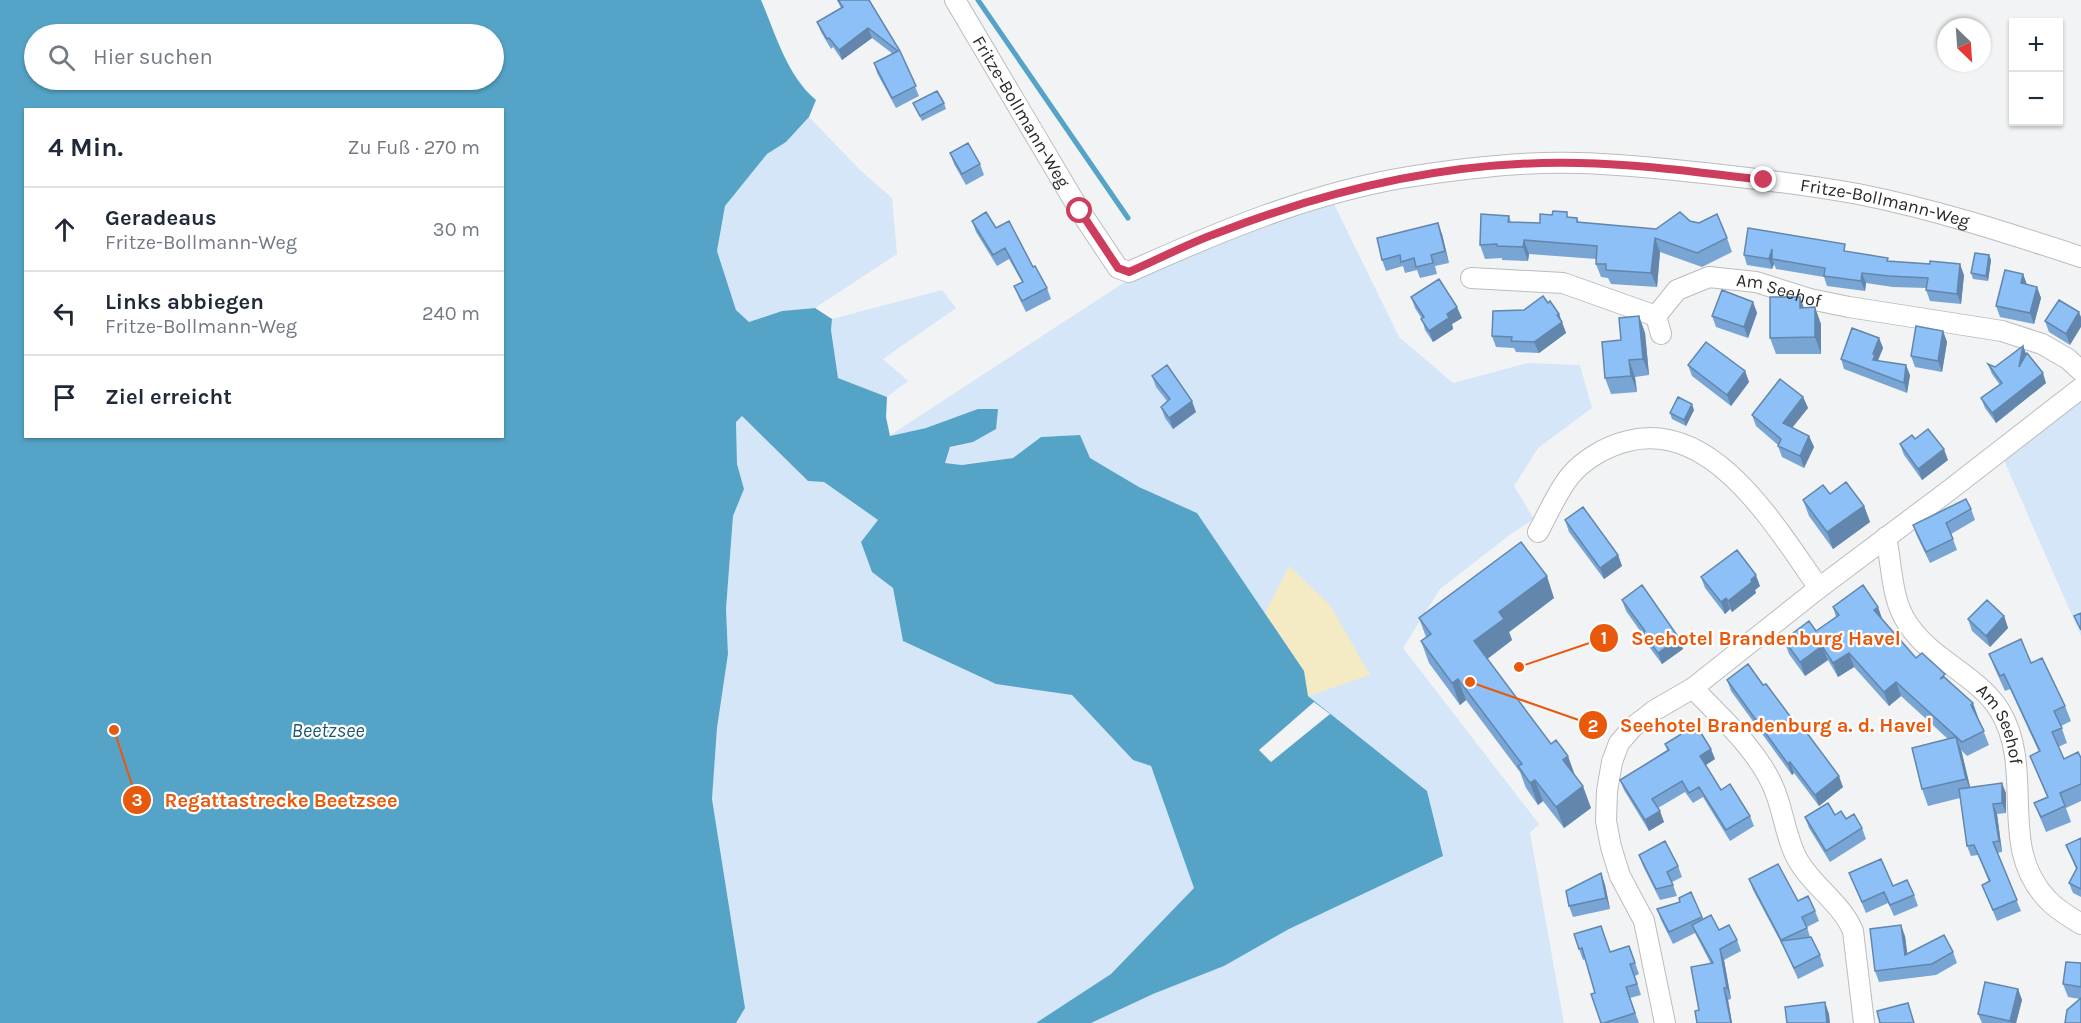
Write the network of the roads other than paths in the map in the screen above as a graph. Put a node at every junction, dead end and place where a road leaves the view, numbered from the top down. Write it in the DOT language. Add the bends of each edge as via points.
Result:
graph roads {
  1 [pos="955,0"];
  2 [pos="2081,256"];
  3 [pos="1471,278"];
  4 [pos="2081,371"];
  5 [pos="2081,388"];
  6 [pos="1538,532"];
  7 [pos="1886,537"];
  8 [pos="1819,588"];
  9 [pos="1693,688"];
  10 [pos="2081,924"];
  11 [pos="1665,1023"];
  12 [pos="1864,1023"];
  1 -- 2 [label="street, Fritze-Bollmann-Weg" via="1080,211 1118,268 1129,272 1219,232 1325,196 1406,177 1484,167 1578,163 1672,170 1859,194 1979,224"];
  3 -- 4 [label="street, Am Seehof" via="1563,283 1658,325 1677,290 1709,277 1756,282 1849,307 2002,331 2042,344 2068,358"];
  5 -- 7 [label="street"];
  6 -- 8 [label="street" via="1570,476 1588,460 1614,445 1636,439 1668,439 1702,452 1732,477 1764,511"];
  7 -- 8 [label="street"];
  7 -- 10 [label="street, Am Seehof" via="1898,605 1907,624 1984,692 2000,710 2011,734 2018,773 2019,840 2032,880 2048,900"];
  8 -- 9 [label="street"];
  9 -- 11 [label="street" via="1655,710 1619,744 1607,791 1606,821 1611,847 1620,876 1644,921"];
  9 -- 12 [label="street" via="1760,762 1772,784 1800,864 1849,921"];
}
